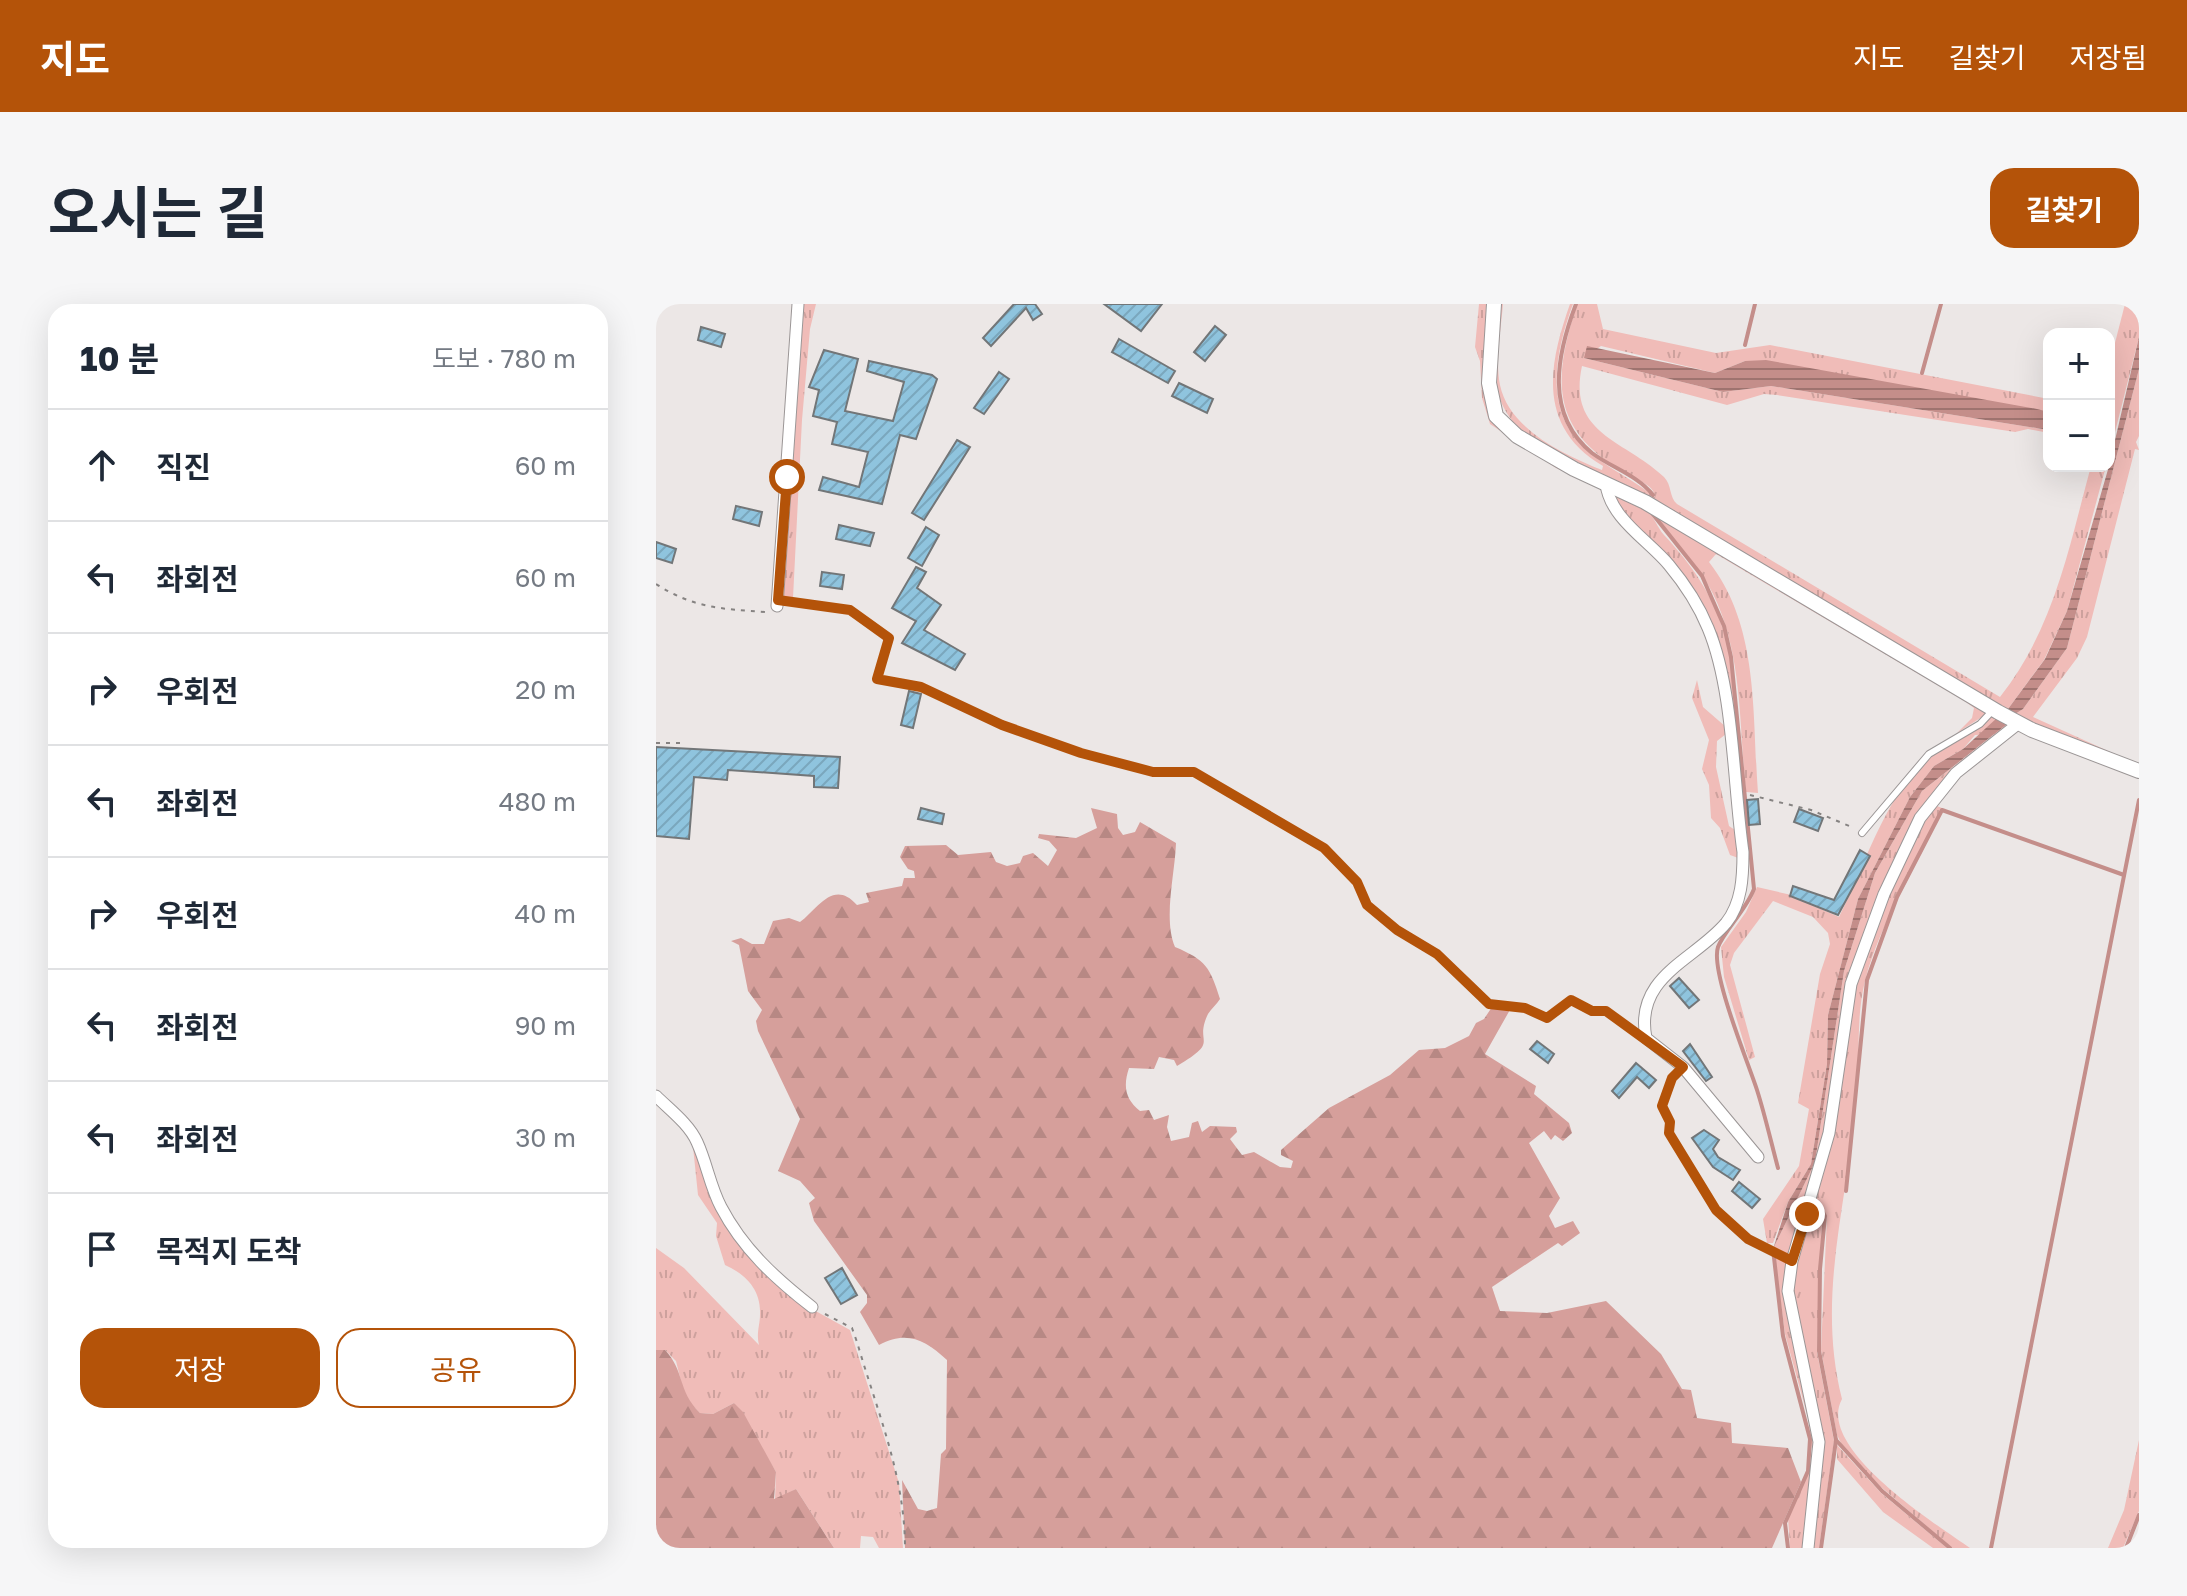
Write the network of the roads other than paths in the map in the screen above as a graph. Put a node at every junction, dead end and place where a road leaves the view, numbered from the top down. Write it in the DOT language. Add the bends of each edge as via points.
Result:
graph roads {
  1 [pos="798,304"];
  2 [pos="1494,304"];
  3 [pos="1606,484"];
  4 [pos="778,603"];
  5 [pos="1994,709"];
  6 [pos="2019,723"];
  7 [pos="2139,771"];
  8 [pos="1862,833"];
  9 [pos="656,1096"];
  10 [pos="1758,1157"];
  11 [pos="812,1307"];
  12 [pos="1808,1548"];
  1 -- 4 [label="street"];
  2 -- 3 [label="street" via="1489,383 1496,416 1517,436"];
  3 -- 5 [label="street"];
  3 -- 10 [label="street" via="1622,517 1668,564 1707,626 1719,661 1743,852 1735,908 1726,923 1668,969 1645,1011 1646,1038 1683,1067"];
  5 -- 6 [label="street"];
  5 -- 8 [label="lane" via="1980,724 1929,754"];
  6 -- 7 [label="street"];
  6 -- 12 [label="street" via="1977,754 1936,794 1920,818 1884,894 1851,984 1829,1133 1788,1291 1819,1442"];
  9 -- 11 [label="street" via="697,1142 710,1186 738,1236 763,1266"];
}
